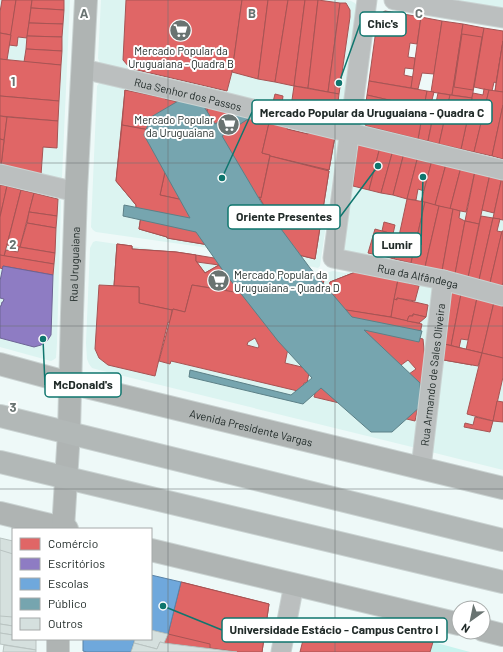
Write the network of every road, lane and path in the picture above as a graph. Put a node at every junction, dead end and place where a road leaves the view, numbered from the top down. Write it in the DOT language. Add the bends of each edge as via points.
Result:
graph roads {
  1 [pos="86,0"];
  2 [pos="367,0"];
  3 [pos="394,0"];
  4 [pos="503,18"];
  5 [pos="83,69"];
  6 [pos="350,134"];
  7 [pos="503,170"];
  8 [pos="0,174"];
  9 [pos="76,192"];
  10 [pos="443,280"];
  11 [pos="503,296"];
  12 [pos="0,364"];
  13 [pos="70,383"];
  14 [pos="0,416"];
  15 [pos="69,432"];
  16 [pos="0,462"];
  17 [pos="421,468"];
  18 [pos="67,478"];
  19 [pos="503,488"];
  20 [pos="0,513"];
  21 [pos="451,527"];
  22 [pos="60,528"];
  23 [pos="64,528"];
  24 [pos="503,528"];
  25 [pos="503,540"];
  26 [pos="152,550"];
  27 [pos="503,582"];
  28 [pos="294,584"];
  29 [pos="451,622"];
  30 [pos="491,632"];
  31 [pos="503,635"];
  32 [pos="58,640"];
  33 [pos="58,652"];
  34 [pos="281,652"];
  1 -- 5 [label="main road, Rua Uruguaiana"];
  2 -- 6 [label="street"];
  3 -- 4 [label="street"];
  5 -- 6 [label="street, Rua Senhor dos Passos"];
  5 -- 9 [label="main road, Rua Uruguaiana"];
  6 -- 7 [label="street, Rua Senhor dos Passos"];
  6 -- 10 [label="street, Rua da Alfândega" via="333,258"];
  8 -- 9 [label="street"];
  9 -- 13 [label="main road, Rua Uruguaiana"];
  10 -- 11 [label="street, Rua da Alfândega"];
  10 -- 17 [label="street, Rua Armando de Sales Oliveira"];
  12 -- 13 [label="main road, Avenida Presidente Vargas"];
  13 -- 15 [label="main road, Rua Uruguaiana"];
  13 -- 17 [label="main road, Avenida Presidente Vargas"];
  14 -- 15 [label="main road"];
  15 -- 18 [label="main road, Rua Uruguaiana"];
  15 -- 21 [label="main road"];
  16 -- 18 [label="main road"];
  17 -- 19 [label="main road, Avenida Presidente Vargas"];
  18 -- 23 [label="main road, Rua Uruguaiana"];
  18 -- 27 [label="main road"];
  20 -- 22 [label="main road"];
  21 -- 24 [label="main road"];
  21 -- 25 [label="main road"];
  26 -- 28 [label="main road"];
  28 -- 29 [label="main road"];
  28 -- 34 [label="street"];
  30 -- 31 [label="main road"];
  32 -- 33 [label="main road"];
}
